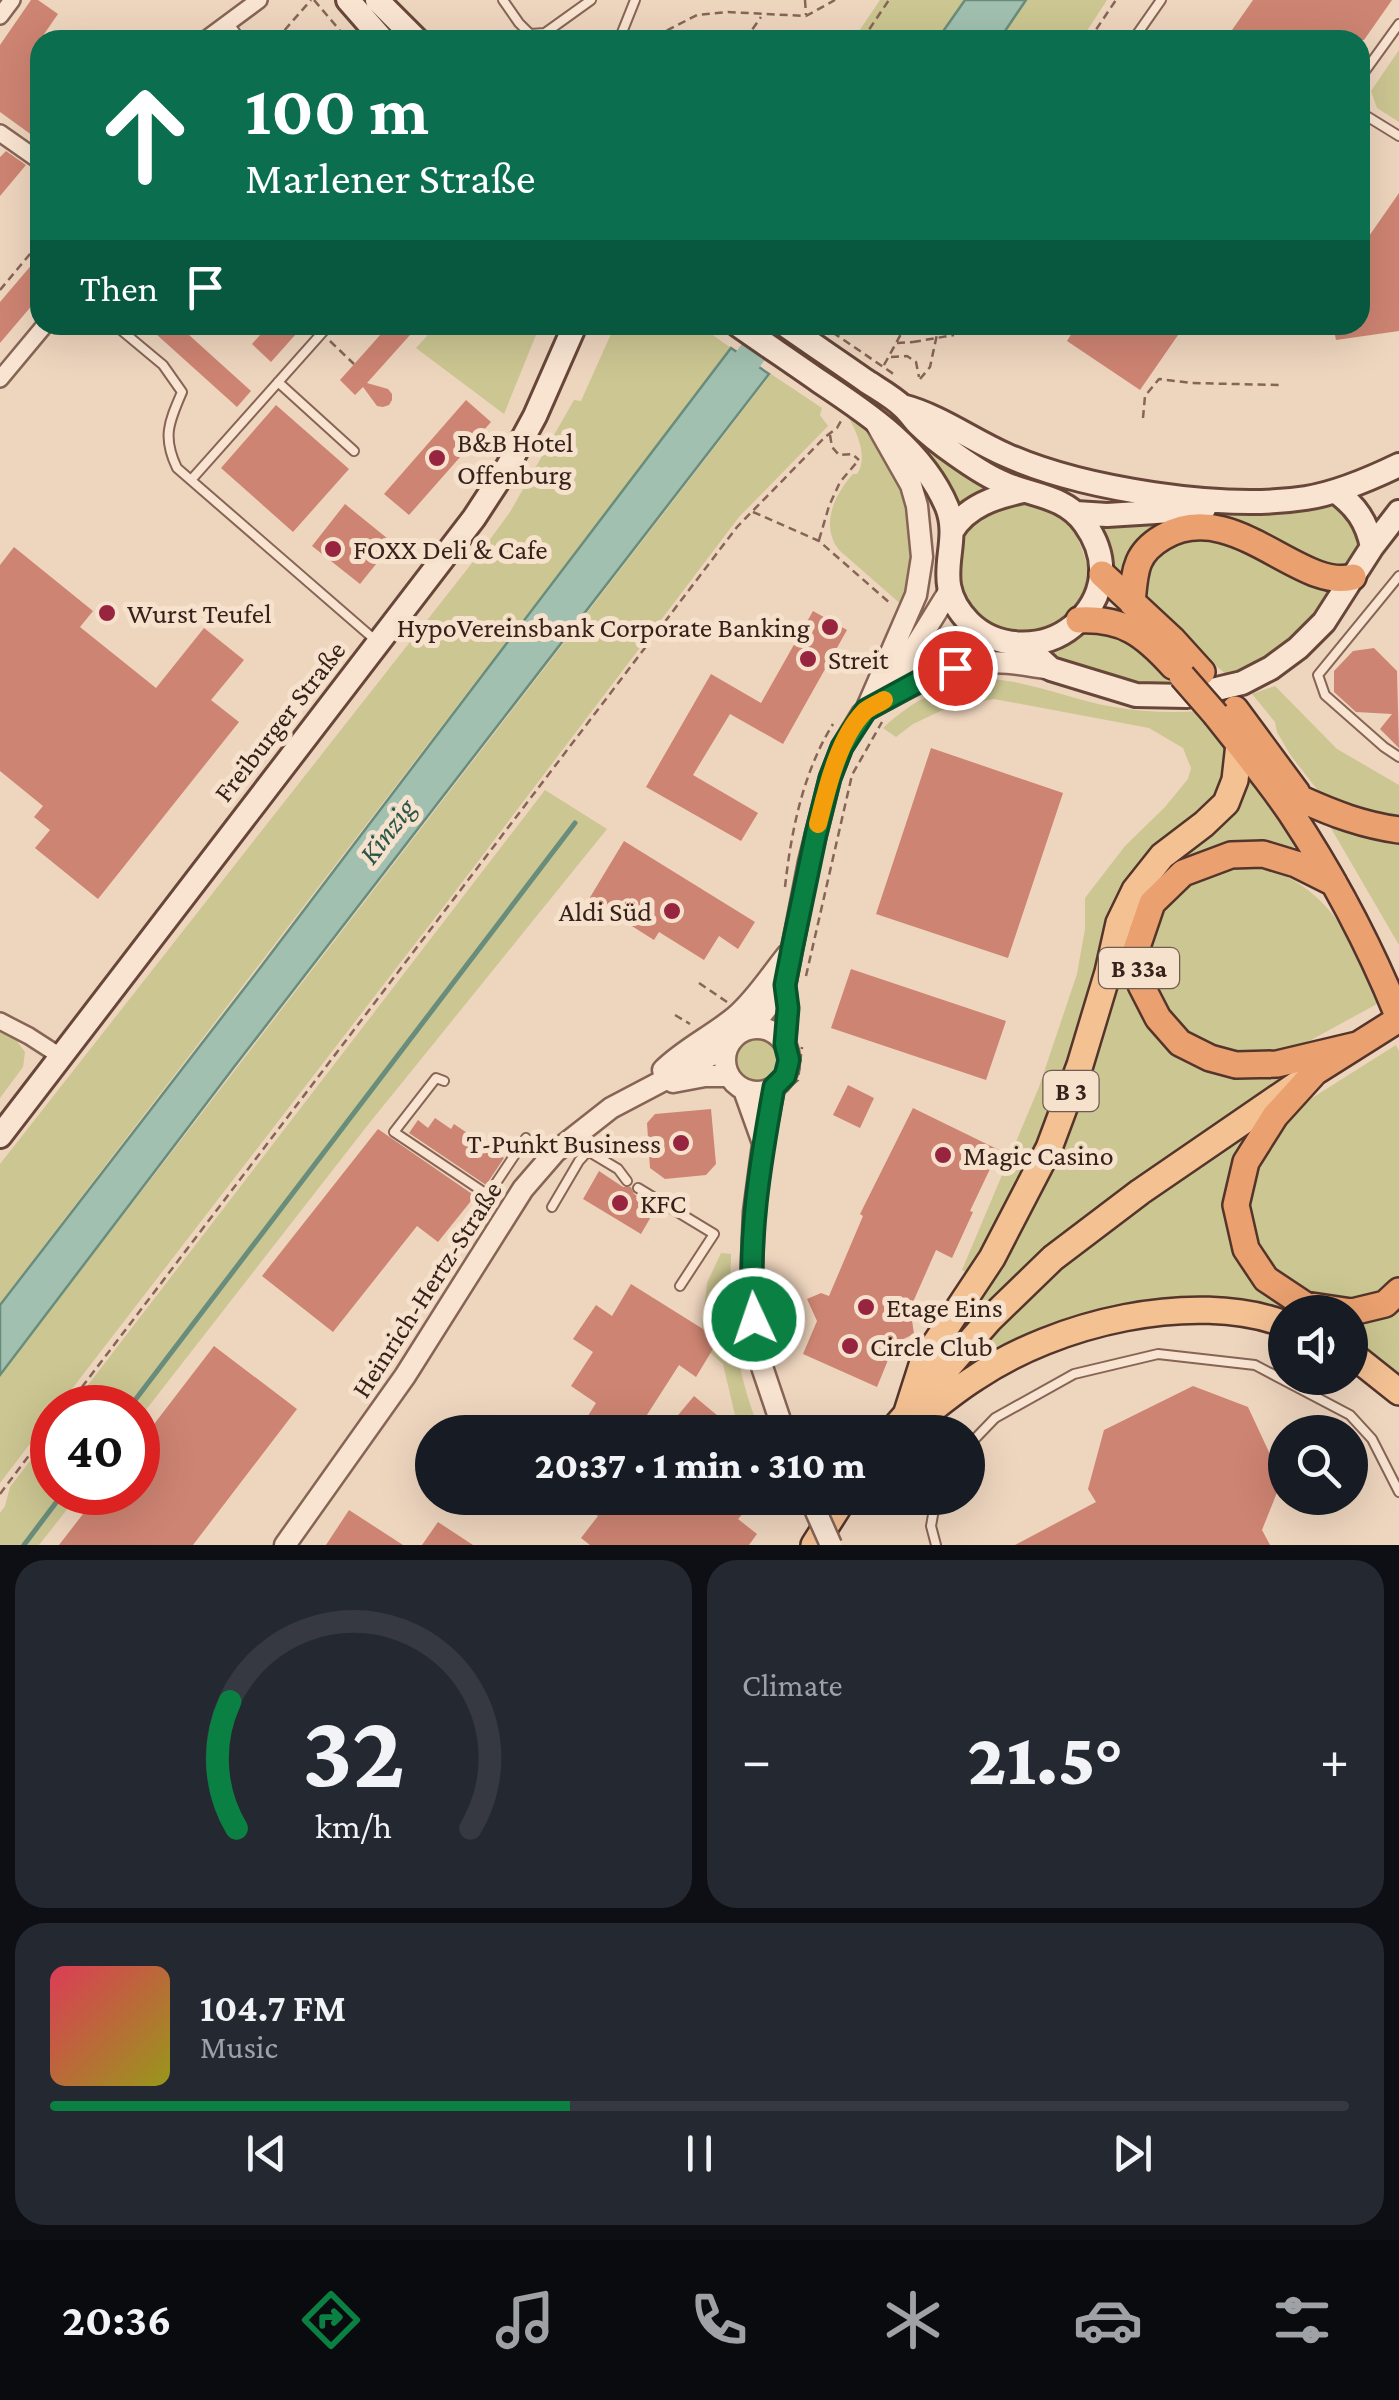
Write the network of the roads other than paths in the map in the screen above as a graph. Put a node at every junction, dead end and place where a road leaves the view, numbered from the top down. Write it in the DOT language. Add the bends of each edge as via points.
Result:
graph roads {
  1 [pos="12,0"];
  2 [pos="259,0"];
  3 [pos="348,0"];
  4 [pos="377,0"];
  5 [pos="502,0"];
  6 [pos="591,0"];
  7 [pos="636,0"];
  8 [pos="1161,0"];
  9 [pos="0,16"];
  10 [pos="228,22"];
  11 [pos="1399,24"];
  12 [pos="218,30"];
  13 [pos="234,30"];
  14 [pos="374,30"];
  15 [pos="407,30"];
  16 [pos="526,30"];
  17 [pos="550,30"];
  18 [pos="623,30"];
  19 [pos="1141,30"];
  20 [pos="1370,64"];
  21 [pos="1370,118"];
  22 [pos="0,133"];
  23 [pos="1399,136"];
  24 [pos="30,154"];
  25 [pos="36,335"];
  26 [pos="128,335"];
  27 [pos="320,335"];
  28 [pos="571,335"];
  29 [pos="751,335"];
  30 [pos="804,335"];
  31 [pos="0,380"];
  32 [pos="278,382"];
  33 [pos="902,406"];
  34 [pos="874,419"];
  35 [pos="354,451"];
  36 [pos="1399,465"];
  37 [pos="190,480"];
  38 [pos="1335,491"];
  39 [pos="1023,492"];
  40 [pos="1237,502"];
  41 [pos="1399,512"];
  42 [pos="1076,513"];
  43 [pos="952,531"];
  44 [pos="1372,547"];
  45 [pos="1102,574"];
  46 [pos="1353,576"];
  47 [pos="1399,576"];
  48 [pos="950,590"];
  49 [pos="1132,603"];
  50 [pos="1079,620"];
  51 [pos="983,633"];
  52 [pos="378,642"];
  53 [pos="1024,644"];
  54 [pos="1051,670"];
  55 [pos="1192,674"];
  56 [pos="885,698"];
  57 [pos="1225,712"];
  58 [pos="1239,744"];
  59 [pos="1399,756"];
  60 [pos="1301,799"];
  61 [pos="1399,830"];
  62 [pos="1334,884"];
  63 [pos="792,949"];
  64 [pos="1388,964"];
  65 [pos="785,985"];
  66 [pos="1399,1018"];
  67 [pos="0,1021"];
  68 [pos="752,1028"];
  69 [pos="792,1041"];
  70 [pos="1357,1046"];
  71 [pos="726,1047"];
  72 [pos="60,1056"];
  73 [pos="1315,1072"];
  74 [pos="728,1076"];
  75 [pos="444,1081"];
  76 [pos="782,1088"];
  77 [pos="649,1089"];
  78 [pos="744,1090"];
  79 [pos="0,1136"];
  80 [pos="526,1138"];
  81 [pos="763,1145"];
  82 [pos="628,1181"];
  83 [pos="638,1188"];
  84 [pos="552,1207"];
  85 [pos="680,1286"];
  86 [pos="1399,1292"];
  87 [pos="1268,1317"];
  88 [pos="1368,1366"];
  89 [pos="1399,1392"];
  90 [pos="778,1415"];
  91 [pos="905,1415"];
  92 [pos="910,1415"];
  93 [pos="918,1415"];
  94 [pos="985,1428"];
  95 [pos="1399,1492"];
  96 [pos="815,1515"];
  97 [pos="836,1515"];
  98 [pos="933,1515"];
  99 [pos="823,1540"];
  100 [pos="285,1545"];
  101 [pos="936,1545"];
  1 -- 9 [label="street"];
  2 -- 10 [label="street"];
  3 -- 14 [label="main road"];
  4 -- 15 [label="main road"];
  5 -- 16 [label="lane"];
  6 -- 17 [label="lane"];
  7 -- 18 [label="lane"];
  8 -- 19 [label="lane"];
  10 -- 12 [label="street"];
  10 -- 13 [label="lane"];
  11 -- 20 [label="lane"];
  21 -- 23 [label="lane"];
  22 -- 24 [label="street"];
  25 -- 31 [label="street"];
  26 -- 37 [label="lane" via="182,392 168,425 168,450"];
  27 -- 32 [label="lane"];
  28 -- 52 [label="main road, Freiburger Straße" via="508,466"];
  29 -- 34 [label="main road" via="838,402"];
  30 -- 33 [label="main road" via="857,362"];
  32 -- 35 [label="lane"];
  32 -- 37 [label="lane"];
  33 -- 39 [label="main road" via="984,473"];
  33 -- 40 [label="main road" via="1076,480"];
  34 -- 43 [label="main road" via="934,484"];
  34 -- 56 [label="street" via="911,485 922,557"];
  36 -- 38 [label="main road"];
  37 -- 52 [label="lane"];
  38 -- 40 [label="main road"];
  38 -- 44 [label="main road" via="1363,518"];
  39 -- 42 [label="main road"];
  39 -- 43 [label="main road" via="977,507"];
  40 -- 42 [label="main road" via="1199,510"];
  41 -- 44 [label="main road"];
  42 -- 45 [label="main road" via="1089,530"];
  43 -- 48 [label="main road"];
  44 -- 46 [label="main road"];
  45 -- 49 [label="highway"];
  45 -- 50 [label="main road"];
  46 -- 49 [label="highway" via="1332,578 1234,533 1188,527 1150,545 1138,559"];
  46 -- 54 [label="main road" via="1298,648 1242,684 1136,695"];
  47 -- 59 [label="lane" via="1318,675 1325,695"];
  48 -- 51 [label="main road"];
  48 -- 56 [label="street"];
  49 -- 55 [label="highway" via="1172,640"];
  50 -- 53 [label="main road" via="1054,637"];
  50 -- 55 [label="highway" via="1136,631"];
  51 -- 53 [label="main road"];
  51 -- 56 [label="street" via="942,648"];
  52 -- 72 [label="main road, Freiburger Straße"];
  53 -- 54 [label="main road"];
  54 -- 56 [label="street" via="980,662"];
  55 -- 57 [label="highway, bridge"];
  56 -- 63 [label="street" via="866,710 830,778"];
  57 -- 58 [label="highway"];
  57 -- 60 [label="highway"];
  58 -- 62 [label="highway"];
  58 -- 91 [label="main road, B 3" via="1226,802 1162,856 1135,890 1050,1148 992,1258 923,1362"];
  60 -- 61 [label="highway" via="1344,818"];
  60 -- 64 [label="highway"];
  62 -- 64 [label="highway"];
  62 -- 70 [label="highway, B 33a" via="1263,854 1230,854 1183,873 1152,903 1136,950 1142,985 1158,1018 1180,1042 1210,1058 1277,1064"];
  63 -- 65 [label="street"];
  63 -- 77 [label="street, Heinrich-Hertz-Straße" via="752,1001 670,1064"];
  64 -- 66 [label="highway"];
  65 -- 68 [label="street"];
  65 -- 69 [label="street"];
  66 -- 70 [label="highway"];
  67 -- 72 [label="street"];
  68 -- 69 [label="street"];
  68 -- 71 [label="street"];
  69 -- 76 [label="street"];
  70 -- 73 [label="highway"];
  71 -- 74 [label="street"];
  71 -- 77 [label="street, Heinrich-Hertz-Straße"];
  72 -- 79 [label="main road, Freiburger Straße"];
  73 -- 86 [label="highway" via="1246,1162 1236,1204 1246,1250 1266,1279 1305,1306 1352,1312 1385,1304"];
  73 -- 92 [label="main road" via="1053,1258 989,1320"];
  74 -- 77 [label="street, Heinrich-Hertz-Straße"];
  74 -- 78 [label="street"];
  75 -- 80 [label="lane" via="436,1078 394,1132 488,1195"];
  76 -- 78 [label="street"];
  76 -- 81 [label="street"];
  77 -- 100 [label="street, Heinrich-Hertz-Straße" via="593,1122 522,1188 405,1376"];
  78 -- 81 [label="street"];
  81 -- 90 [label="street" via="751,1284 758,1355"];
  82 -- 84 [label="lane" via="588,1151"];
  83 -- 85 [label="lane" via="714,1234"];
  87 -- 93 [label="main road" via="1217,1309 1093,1324 1020,1352"];
  88 -- 89 [label="main road"];
  94 -- 95 [label="lane" via="1074,1374 1158,1354 1255,1366 1350,1415 1372,1439"];
  96 -- 99 [label="street, bridge"];
  97 -- 99 [label="main road"];
  98 -- 101 [label="lane"];
}
